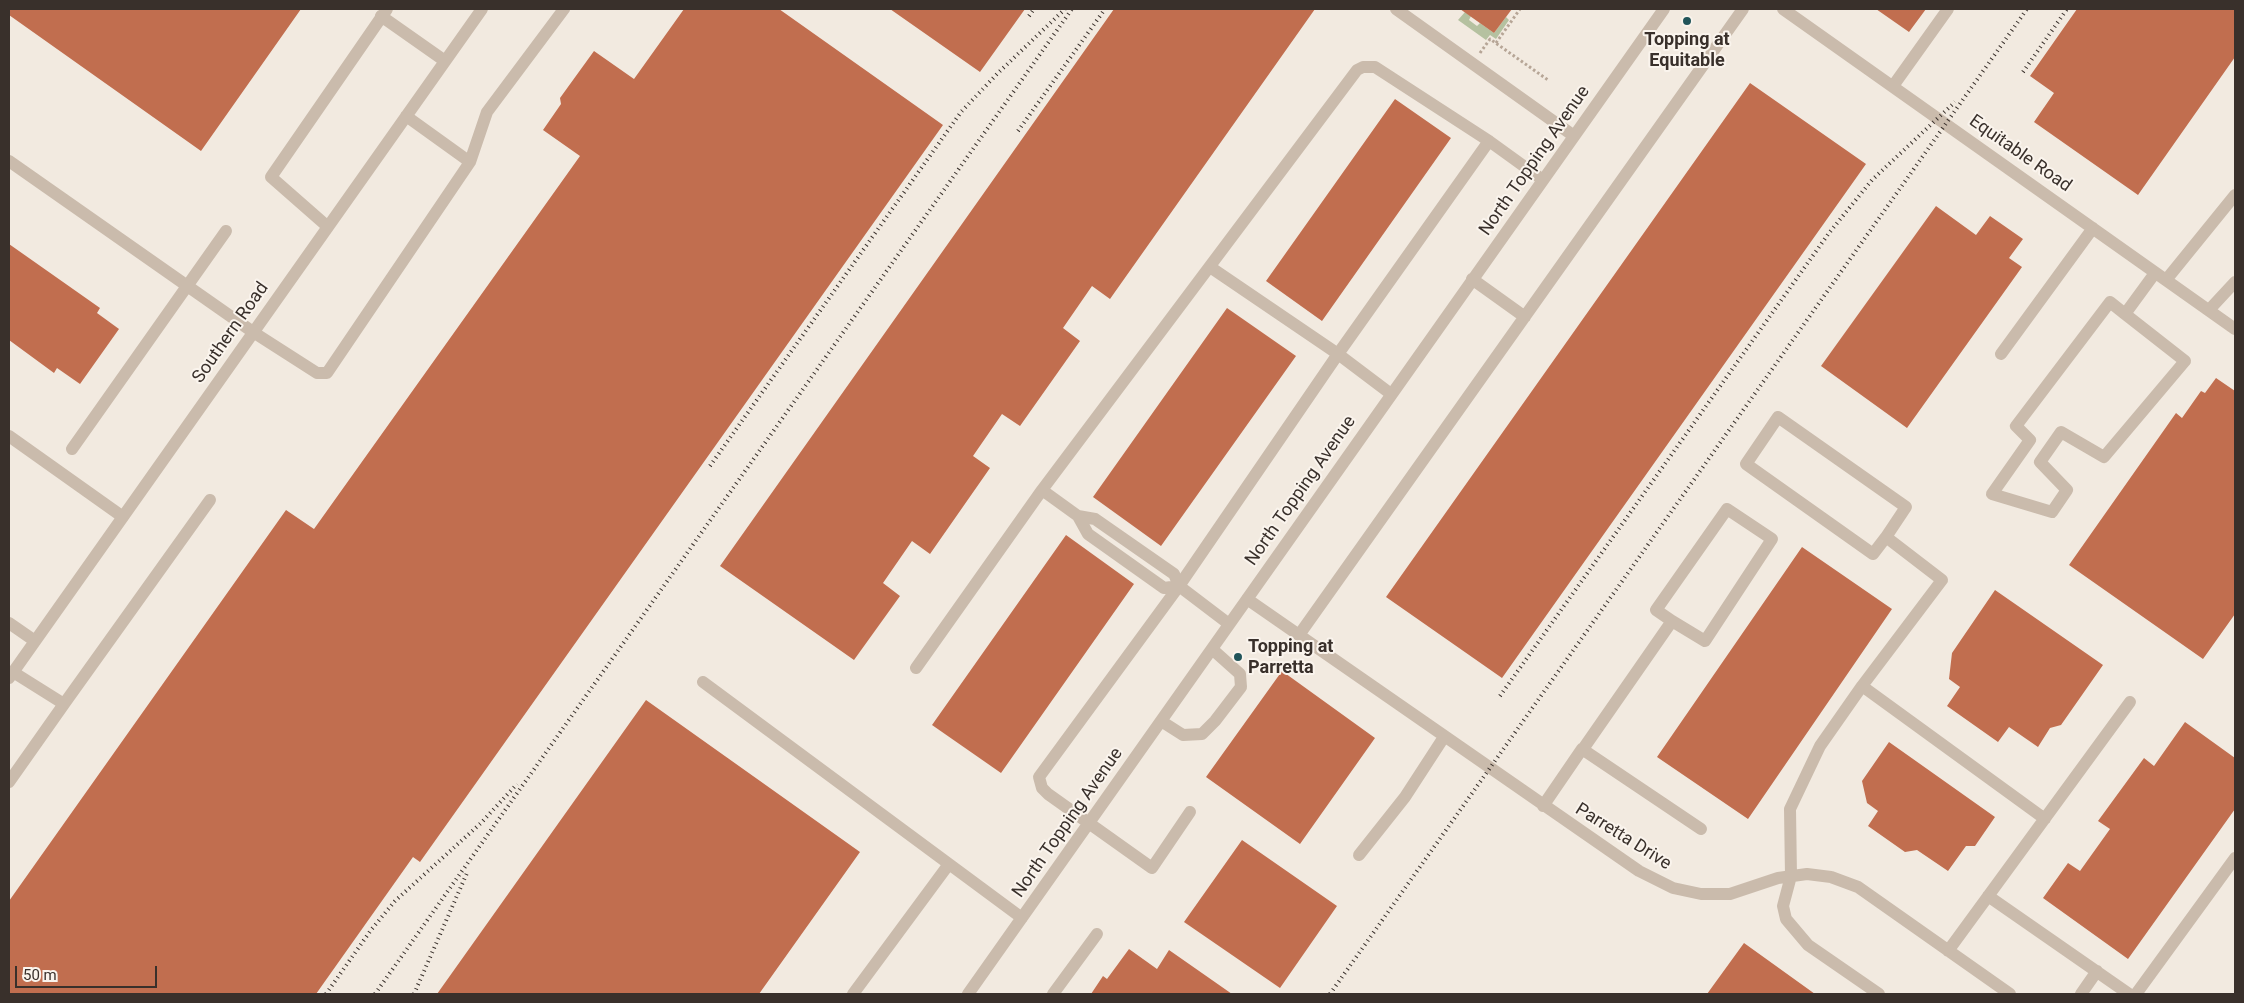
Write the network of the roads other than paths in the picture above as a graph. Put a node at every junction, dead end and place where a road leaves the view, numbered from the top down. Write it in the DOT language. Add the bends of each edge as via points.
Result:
graph roads {
  1 [pos="482,9"];
  2 [pos="564,9"];
  3 [pos="1396,9"];
  4 [pos="1664,9"];
  5 [pos="1743,9"];
  6 [pos="1783,9"];
  7 [pos="1948,9"];
  8 [pos="384,12"];
  9 [pos="445,61"];
  10 [pos="1893,86"];
  11 [pos="406,116"];
  12 [pos="1574,136"];
  13 [pos="1489,142"];
  14 [pos="9,160"];
  15 [pos="470,162"];
  16 [pos="1543,180"];
  17 [pos="2235,195"];
  18 [pos="328,227"];
  19 [pos="2093,228"];
  20 [pos="226,231"];
  21 [pos="1210,267"];
  22 [pos="2161,276"];
  23 [pos="1472,279"];
  24 [pos="2235,282"];
  25 [pos="187,286"];
  26 [pos="2209,310"];
  27 [pos="2125,314"];
  28 [pos="1525,317"];
  29 [pos="2235,329"];
  30 [pos="253,332"];
  31 [pos="1338,354"];
  32 [pos="2002,354"];
  33 [pos="1391,394"];
  34 [pos="9,436"];
  35 [pos="72,448"];
  36 [pos="1042,490"];
  37 [pos="210,500"];
  38 [pos="123,517"];
  39 [pos="1886,537"];
  40 [pos="1179,586"];
  41 [pos="1247,599"];
  42 [pos="1672,621"];
  43 [pos="9,623"];
  44 [pos="1229,624"];
  45 [pos="1299,636"];
  46 [pos="35,641"];
  47 [pos="1212,649"];
  48 [pos="916,668"];
  49 [pos="11,675"];
  50 [pos="703,682"];
  51 [pos="1862,686"];
  52 [pos="2130,702"];
  53 [pos="64,704"];
  54 [pos="1161,721"];
  55 [pos="1444,737"];
  56 [pos="1582,749"];
  57 [pos="9,782"];
  58 [pos="1543,806"];
  59 [pos="1190,812"];
  60 [pos="2045,819"];
  61 [pos="1090,823"];
  62 [pos="1701,829"];
  63 [pos="1359,855"];
  64 [pos="2235,858"];
  65 [pos="949,864"];
  66 [pos="1791,876"];
  67 [pos="1988,896"];
  68 [pos="1022,918"];
  69 [pos="1097,934"];
  70 [pos="1948,951"];
  71 [pos="2096,972"];
  72 [pos="971,993"];
  73 [pos="853,994"];
  74 [pos="1053,994"];
  75 [pos="1879,994"];
  76 [pos="2010,994"];
  77 [pos="2081,994"];
  78 [pos="2129,994"];
  79 [pos="2136,994"];
  1 -- 9 [label="street, Southern Road"];
  2 -- 15 [label="street" via="487,112"];
  3 -- 12 [label="street"];
  4 -- 12 [label="street, North Topping Avenue"];
  5 -- 28 [label="street"];
  6 -- 10 [label="street, Equitable Road"];
  7 -- 10 [label="street"];
  8 -- 9 [label="street"];
  8 -- 18 [label="street" via="271,177"];
  9 -- 11 [label="street, Southern Road"];
  10 -- 19 [label="street, Equitable Road"];
  11 -- 15 [label="street"];
  11 -- 18 [label="street, Southern Road"];
  12 -- 16 [label="street, North Topping Avenue"];
  13 -- 16 [label="street"];
  13 -- 21 [label="street" via="1375,67 1362,67"];
  13 -- 31 [label="street"];
  14 -- 25 [label="street"];
  15 -- 30 [label="street" via="327,373 316,373"];
  16 -- 23 [label="street, North Topping Avenue"];
  17 -- 22 [label="street"];
  18 -- 30 [label="street, Southern Road"];
  19 -- 22 [label="street, Equitable Road"];
  19 -- 32 [label="street"];
  20 -- 25 [label="street"];
  21 -- 31 [label="street"];
  21 -- 36 [label="street"];
  22 -- 26 [label="street, Equitable Road"];
  22 -- 27 [label="street"];
  23 -- 28 [label="street"];
  23 -- 33 [label="street, North Topping Avenue"];
  24 -- 26 [label="street"];
  25 -- 30 [label="street"];
  25 -- 35 [label="street"];
  26 -- 29 [label="street, Equitable Road"];
  27 -- 27 [label="street" via="2110,302 2016,426 2030,440 1992,494 2052,512 2067,490 2040,462 2061,432 2104,457 2186,361"];
  28 -- 45 [label="street"];
  30 -- 38 [label="street, Southern Road"];
  31 -- 33 [label="street"];
  31 -- 40 [label="street"];
  33 -- 41 [label="street, North Topping Avenue"];
  34 -- 38 [label="street"];
  36 -- 40 [label="street" via="1078,516 1088,534 1164,588"];
  36 -- 48 [label="street"];
  37 -- 53 [label="street"];
  38 -- 46 [label="street, Southern Road"];
  39 -- 39 [label="street" via="1873,554 1746,464 1778,417 1906,507"];
  39 -- 51 [label="street" via="1942,580"];
  40 -- 44 [label="street"];
  40 -- 61 [label="street" via="1040,777 1042,788 1048,794"];
  41 -- 44 [label="street, North Topping Avenue"];
  41 -- 45 [label="street, Parretta Drive"];
  42 -- 42 [label="street" via="1705,641 1772,539 1727,509 1656,610"];
  42 -- 56 [label="street"];
  43 -- 46 [label="street"];
  44 -- 47 [label="street, North Topping Avenue"];
  45 -- 55 [label="street, Parretta Drive"];
  46 -- 49 [label="street, Southern Road"];
  47 -- 54 [label="street, North Topping Avenue"];
  47 -- 54 [label="street" via="1240,674 1241,687 1202,734 1183,735"];
  49 -- 53 [label="street"];
  50 -- 65 [label="street"];
  51 -- 60 [label="street"];
  51 -- 66 [label="street" via="1820,746 1790,809"];
  52 -- 60 [label="street"];
  53 -- 57 [label="street"];
  54 -- 61 [label="street, North Topping Avenue"];
  55 -- 58 [label="street, Parretta Drive"];
  55 -- 63 [label="street" via="1405,797"];
  56 -- 58 [label="street"];
  56 -- 62 [label="street"];
  58 -- 66 [label="street, Parretta Drive" via="1639,871 1674,888 1702,894 1730,894"];
  59 -- 61 [label="street" via="1152,868"];
  60 -- 67 [label="street"];
  61 -- 68 [label="street, North Topping Avenue"];
  64 -- 79 [label="street"];
  65 -- 68 [label="street"];
  65 -- 73 [label="street"];
  66 -- 70 [label="street, Parretta Drive" via="1831,877 1858,887"];
  66 -- 75 [label="street" via="1783,906 1786,918 1808,945"];
  67 -- 70 [label="street"];
  67 -- 71 [label="street"];
  68 -- 72 [label="street, North Topping Avenue"];
  69 -- 74 [label="street"];
  70 -- 76 [label="street, Parretta Drive"];
  71 -- 77 [label="street"];
  71 -- 78 [label="street"];
}
